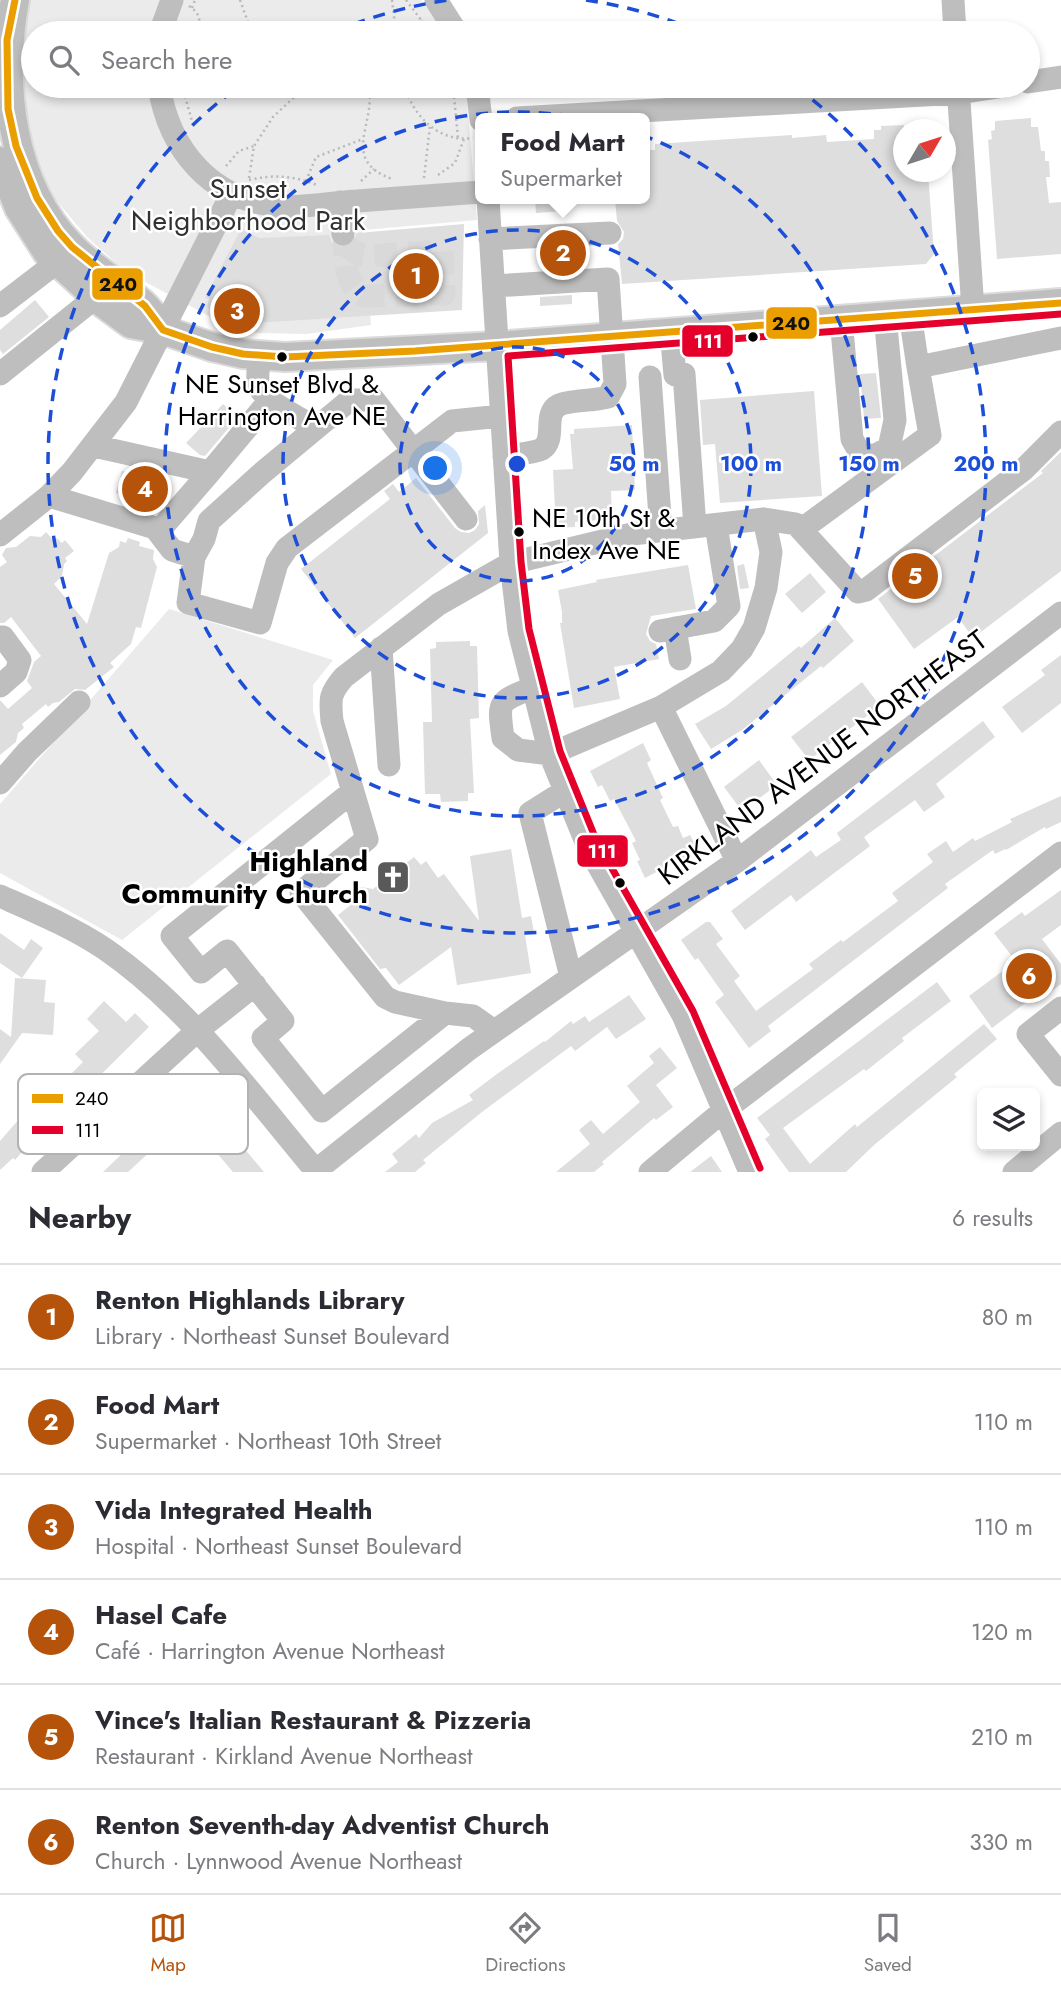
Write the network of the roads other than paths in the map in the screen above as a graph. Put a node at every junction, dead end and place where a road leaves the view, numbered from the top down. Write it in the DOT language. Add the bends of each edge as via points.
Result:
graph roads {
  1 [pos="15,0"];
  2 [pos="436,0"];
  3 [pos="953,0"];
  4 [pos="182,4"];
  5 [pos="169,21"];
  6 [pos="449,21"];
  7 [pos="954,21"];
  8 [pos="1061,77"];
  9 [pos="1040,80"];
  10 [pos="161,98"];
  11 [pos="828,98"];
  12 [pos="959,98"];
  13 [pos="596,113"];
  14 [pos="3,178"];
  15 [pos="475,192"];
  16 [pos="348,193"];
  17 [pos="231,195"];
  18 [pos="488,204"];
  19 [pos="58,231"];
  20 [pos="610,233"];
  21 [pos="343,234"];
  22 [pos="490,239"];
  23 [pos="56,263"];
  24 [pos="494,286"];
  25 [pos="96,297"];
  26 [pos="1061,303"];
  27 [pos="0,306"];
  28 [pos="973,310"];
  29 [pos="897,315"];
  30 [pos="841,319"];
  31 [pos="163,330"];
  32 [pos="671,331"];
  33 [pos="612,336"];
  34 [pos="1061,338"];
  35 [pos="497,346"];
  36 [pos="260,355"];
  37 [pos="918,367"];
  38 [pos="0,374"];
  39 [pos="650,377"];
  40 [pos="270,400"];
  41 [pos="501,415"];
  42 [pos="316,428"];
  43 [pos="1061,432"];
  44 [pos="94,446"];
  45 [pos="413,451"];
  46 [pos="504,456"];
  47 [pos="876,465"];
  48 [pos="210,472"];
  49 [pos="49,496"];
  50 [pos="466,519"];
  51 [pos="764,519"];
  52 [pos="706,526"];
  53 [pos="802,529"];
  54 [pos="661,531"];
  55 [pos="158,532"];
  56 [pos="0,536"];
  57 [pos="194,557"];
  58 [pos="511,563"];
  59 [pos="1061,613"];
  60 [pos="0,637"];
  61 [pos="381,648"];
  62 [pos="680,659"];
  63 [pos="1,679"];
  64 [pos="532,688"];
  65 [pos="79,702"];
  66 [pos="661,707"];
  67 [pos="550,754"];
  68 [pos="389,765"];
  69 [pos="0,783"];
  70 [pos="565,791"];
  71 [pos="352,792"];
  72 [pos="1061,853"];
  73 [pos="737,861"];
  74 [pos="0,896"];
  75 [pos="635,934"];
  76 [pos="571,977"];
  77 [pos="255,985"];
  78 [pos="1061,1008"];
  79 [pos="445,1013"];
  80 [pos="198,1030"];
  81 [pos="494,1031"];
  82 [pos="150,1074"];
  83 [pos="235,1074"];
  84 [pos="1061,1075"];
  85 [pos="248,1090"];
  86 [pos="722,1112"];
  87 [pos="1061,1133"];
  88 [pos="63,1154"];
  89 [pos="315,1171"];
  90 [pos="43,1172"];
  91 [pos="650,1172"];
  92 [pos="750,1172"];
  93 [pos="1014,1172"];
  1 -- 19 [label="main road" via="7,40 8,108 27,177"];
  2 -- 6 [label="street"];
  3 -- 7 [label="street"];
  4 -- 5 [label="street"];
  8 -- 9 [label="street"];
  10 -- 17 [label="street" via="164,113 194,164"];
  11 -- 13 [label="street"];
  12 -- 28 [label="street"];
  14 -- 19 [label="main road" via="22,190 47,226"];
  14 -- 23 [label="main road"];
  15 -- 16 [label="street"];
  16 -- 17 [label="street" via="279,206"];
  16 -- 21 [label="street"];
  17 -- 31 [label="street"];
  18 -- 22 [label="street"];
  19 -- 31 [label="main road" via="101,273 145,306"];
  20 -- 22 [label="street"];
  22 -- 24 [label="street"];
  23 -- 25 [label="main road"];
  23 -- 27 [label="street"];
  24 -- 33 [label="street" via="608,279"];
  24 -- 35 [label="street"];
  25 -- 31 [label="main road" via="131,324"];
  25 -- 38 [label="street"];
  26 -- 28 [label="main road"];
  28 -- 29 [label="main road"];
  29 -- 30 [label="main road"];
  29 -- 37 [label="street"];
  29 -- 47 [label="street" via="895,420 889,448"];
  30 -- 32 [label="main road"];
  30 -- 47 [label="street" via="843,431"];
  31 -- 36 [label="main road" via="212,347"];
  31 -- 44 [label="street" via="126,402"];
  32 -- 33 [label="main road"];
  32 -- 52 [label="street"];
  33 -- 35 [label="main road"];
  33 -- 46 [label="street" via="615,384 608,397 560,404 550,420 546,445"];
  34 -- 37 [label="street"];
  35 -- 36 [label="main road"];
  35 -- 41 [label="street"];
  36 -- 40 [label="street" via="258,384"];
  37 -- 47 [label="street" via="930,435"];
  39 -- 54 [label="street"];
  40 -- 42 [label="street"];
  40 -- 48 [label="street"];
  41 -- 45 [label="street" via="452,421"];
  41 -- 46 [label="street"];
  42 -- 45 [label="street" via="350,400 374,400"];
  42 -- 57 [label="street" via="209,521"];
  43 -- 53 [label="street" via="1023,470 866,590 858,592"];
  44 -- 48 [label="street"];
  44 -- 49 [label="street"];
  45 -- 50 [label="street"];
  45 -- 57 [label="street" via="287,548 277,563 260,623 188,603"];
  46 -- 58 [label="street"];
  47 -- 53 [label="street"];
  48 -- 55 [label="street"];
  49 -- 55 [label="street" via="155,527"];
  49 -- 56 [label="street"];
  51 -- 52 [label="street"];
  51 -- 53 [label="street"];
  51 -- 66 [label="street" via="771,552 754,628 721,671"];
  52 -- 54 [label="street"];
  52 -- 62 [label="street" via="729,606 714,621 667,630"];
  54 -- 58 [label="street"];
  55 -- 57 [label="street" via="172,550"];
  58 -- 61 [label="street" via="439,604"];
  58 -- 64 [label="street"];
  59 -- 73 [label="street, KIRKLAND AVENUE NORTHEAST"];
  60 -- 63 [label="street" via="20,660 16,672"];
  61 -- 68 [label="street"];
  61 -- 71 [label="street" via="332,690 332,721"];
  64 -- 67 [label="street"];
  64 -- 67 [label="street" via="501,703 503,738 518,750"];
  65 -- 69 [label="street"];
  66 -- 67 [label="street"];
  66 -- 73 [label="street"];
  67 -- 70 [label="street"];
  70 -- 75 [label="street" via="588,847"];
  70 -- 76 [label="street" via="530,813"];
  71 -- 77 [label="street" via="172,936 201,972 227,951"];
  71 -- 79 [label="street" via="367,839 301,892 385,997"];
  72 -- 86 [label="street"];
  73 -- 75 [label="street, KIRKLAND AVENUE NORTHEAST"];
  74 -- 80 [label="street" via="71,928 106,950"];
  75 -- 76 [label="street, KIRKLAND AVENUE NORTHEAST"];
  75 -- 86 [label="street" via="683,1015"];
  76 -- 81 [label="street, KIRKLAND AVENUE NORTHEAST"];
  77 -- 79 [label="street" via="284,1021 263,1038 322,1111"];
  77 -- 80 [label="street"];
  78 -- 84 [label="street" via="1028,1034"];
  79 -- 81 [label="street" via="473,1016"];
  80 -- 82 [label="street"];
  80 -- 83 [label="street"];
  81 -- 89 [label="street, KIRKLAND AVENUE NORTHEAST"];
  85 -- 89 [label="street"];
  86 -- 91 [label="street"];
  86 -- 92 [label="street"];
  87 -- 93 [label="street"];
  88 -- 90 [label="street"];
}
